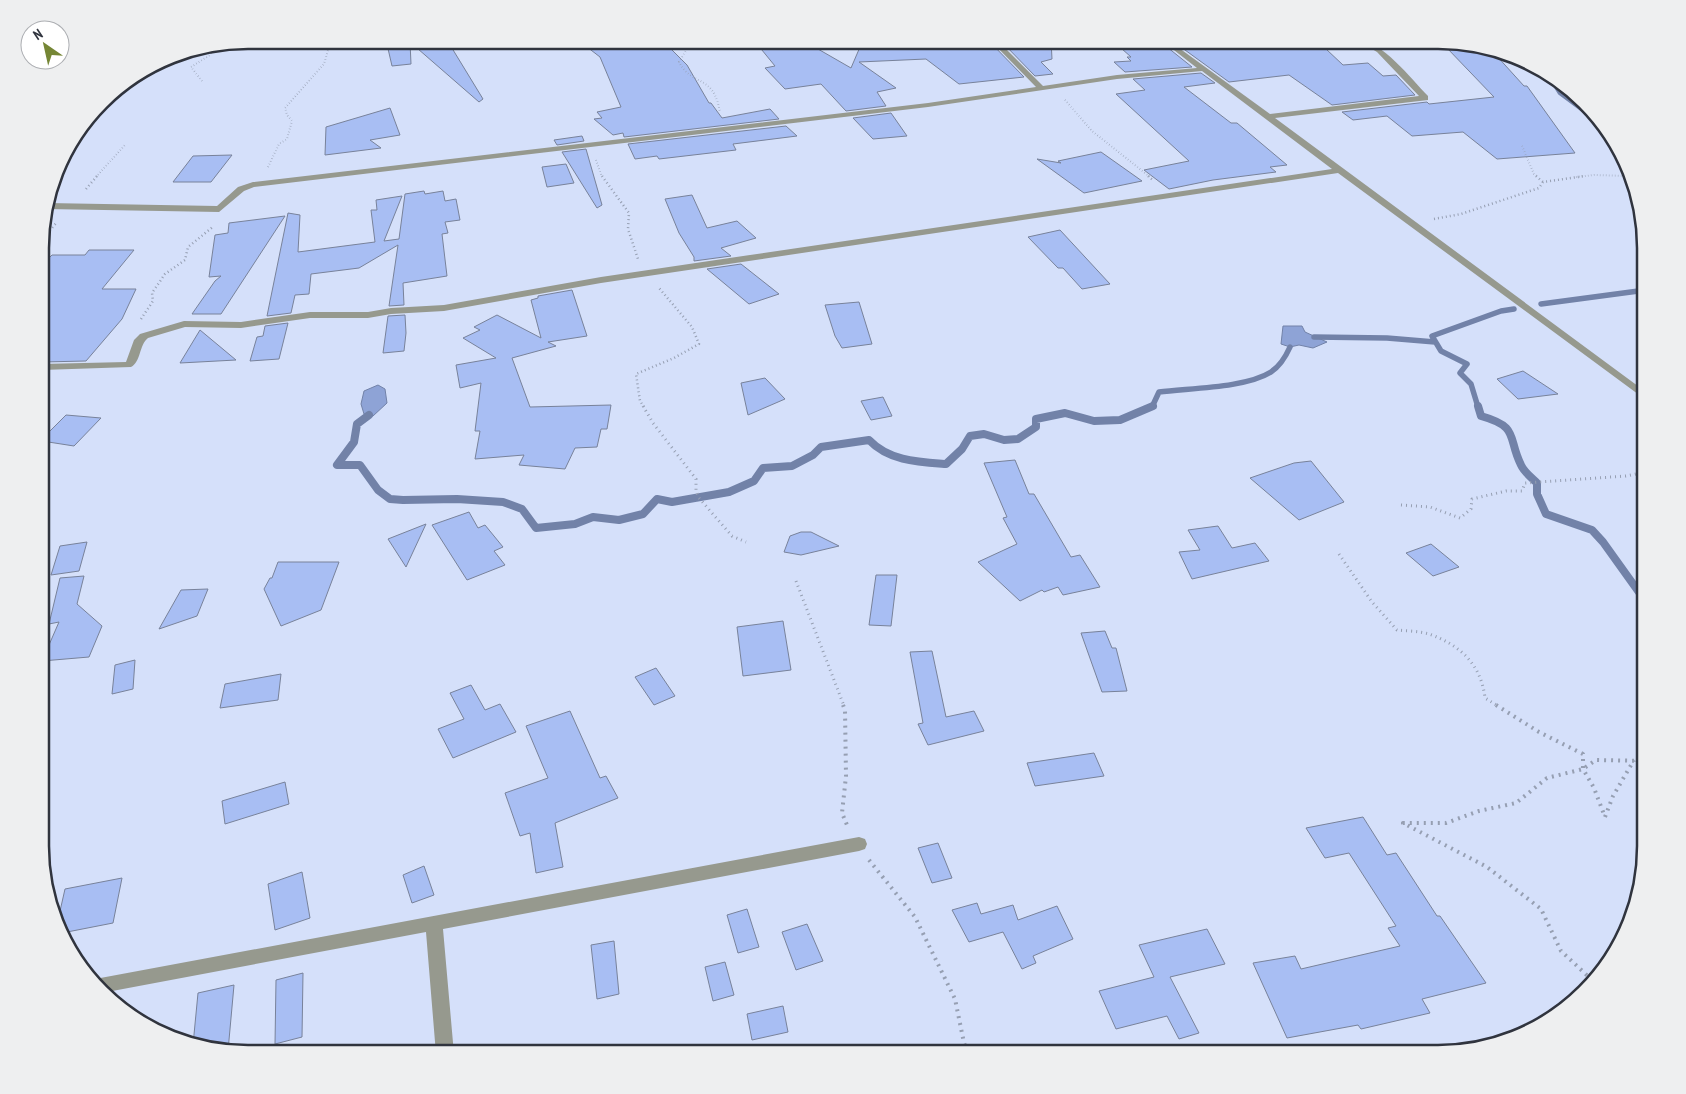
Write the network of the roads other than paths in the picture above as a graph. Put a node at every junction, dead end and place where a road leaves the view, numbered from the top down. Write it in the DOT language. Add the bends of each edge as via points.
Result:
graph roads {
  1 [pos="1001,49"];
  2 [pos="1176,49"];
  3 [pos="1376,49"];
  4 [pos="1204,69"];
  5 [pos="1042,89"];
  6 [pos="1268,117"];
  7 [pos="1340,170"];
  8 [pos="54,206"];
  9 [pos="49,367"];
  10 [pos="1637,390"];
  11 [pos="859,844"];
  12 [pos="434,923"];
  13 [pos="104,984"];
  14 [pos="445,1045"];
  1 -- 5 [label="street"];
  2 -- 4 [label="street"];
  3 -- 6 [label="street" via="1425,98"];
  4 -- 5 [label="street" via="1118,77"];
  4 -- 6 [label="street"];
  5 -- 8 [label="street" via="253,185 241,189 219,208"];
  6 -- 7 [label="street"];
  7 -- 9 [label="street" via="648,273 438,309 364,315 310,315 241,325 184,324 144,336 127,365"];
  7 -- 10 [label="street"];
  11 -- 12 [label="street"];
  12 -- 13 [label="street"];
  12 -- 14 [label="street"];
}
